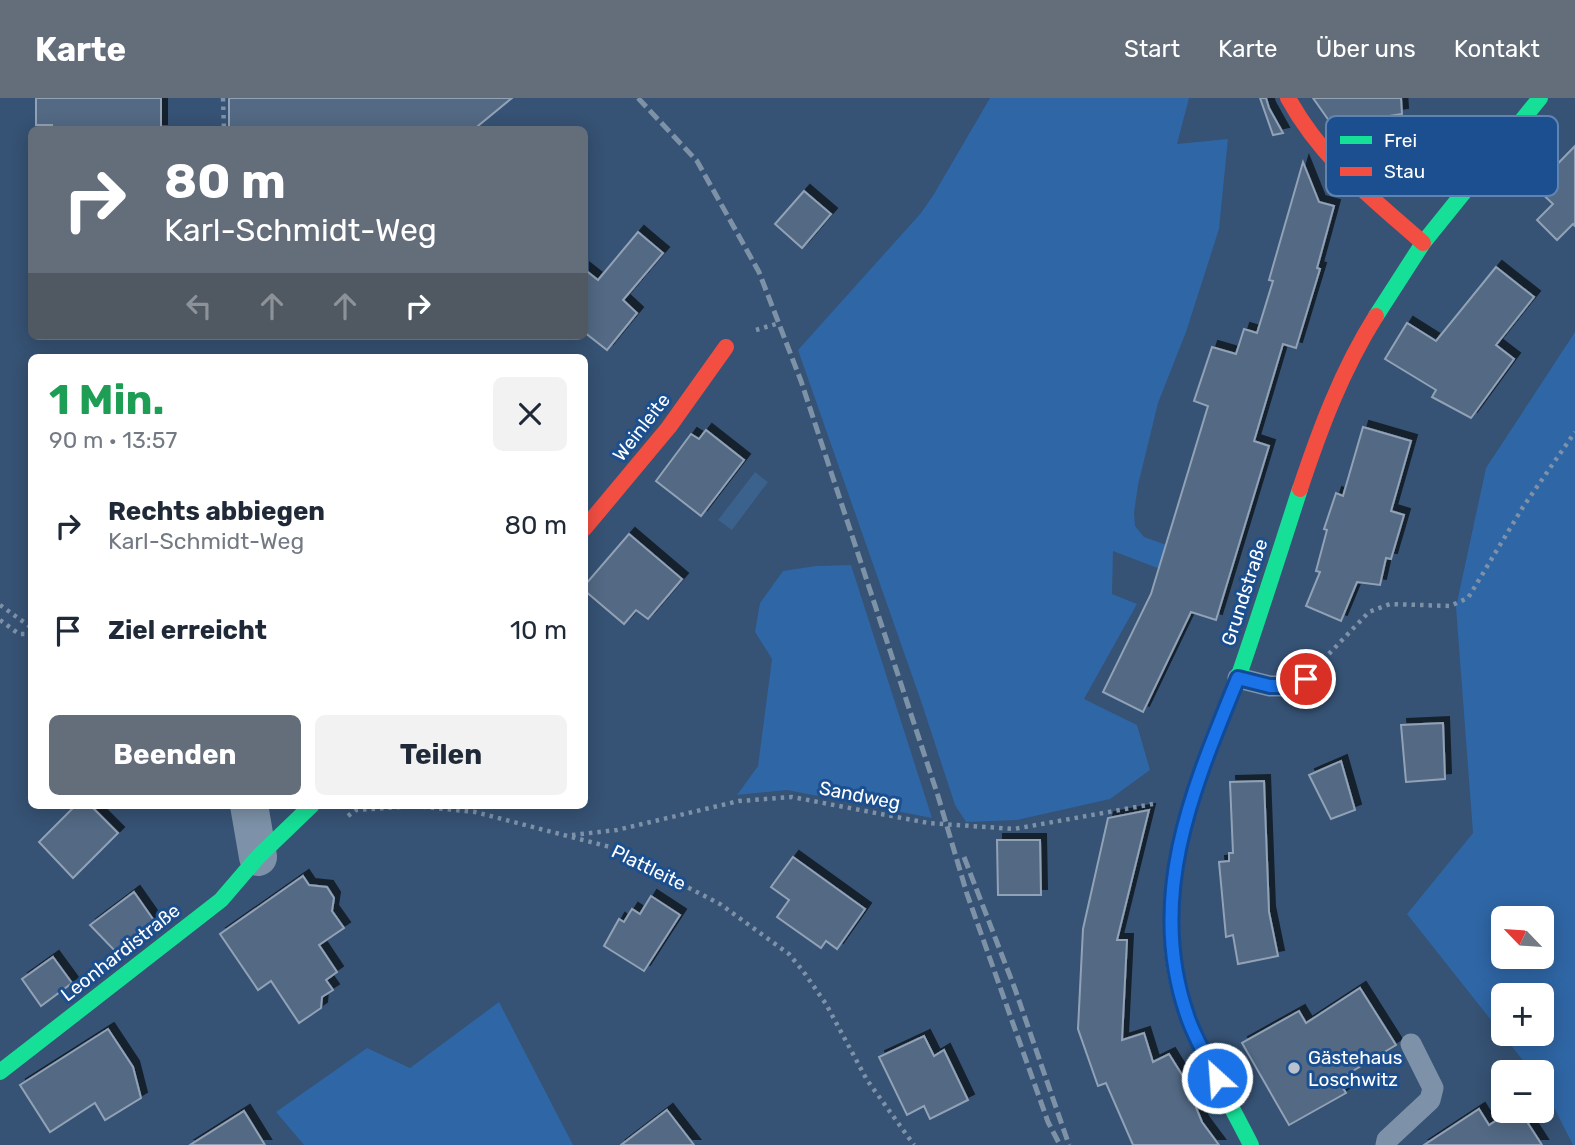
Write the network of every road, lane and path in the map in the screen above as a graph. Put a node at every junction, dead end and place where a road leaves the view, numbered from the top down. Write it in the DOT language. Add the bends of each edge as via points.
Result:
graph roads {
  1 [pos="223,98"];
  2 [pos="1288,98"];
  3 [pos="1540,98"];
  4 [pos="1525,116"];
  5 [pos="224,126"];
  6 [pos="1326,154"];
  7 [pos="1370,196"];
  8 [pos="1461,196"];
  9 [pos="1423,243"];
  10 [pos="779,323"];
  11 [pos="750,331"];
  12 [pos="726,347"];
  13 [pos="1575,432"];
  14 [pos="588,524"];
  15 [pos="0,605"];
  16 [pos="0,620"];
  17 [pos="28,625"];
  18 [pos="28,634"];
  19 [pos="1238,678"];
  20 [pos="1306,679"];
  21 [pos="1147,804"];
  22 [pos="251,809"];
  23 [pos="308,809"];
  24 [pos="371,809"];
  25 [pos="441,809"];
  26 [pos="345,818"];
  27 [pos="569,835"];
  28 [pos="258,857"];
  29 [pos="1411,1044"];
  30 [pos="0,1072"];
  31 [pos="915,1145"];
  32 [pos="1251,1145"];
  33 [pos="1386,1145"];
  1 -- 5 [label="path"];
  2 -- 6 [label="main road"];
  3 -- 4 [label="main road, Grundstraße"];
  7 -- 9 [label="main road"];
  8 -- 9 [label="main road, Grundstraße"];
  9 -- 19 [label="main road, Grundstraße" via="1357,346 1320,428"];
  10 -- 11 [label="path"];
  12 -- 14 [label="main road, Weinleite" via="669,426"];
  13 -- 20 [label="path" via="1468,598 1450,606 1390,604 1369,612"];
  15 -- 17 [label="path"];
  16 -- 18 [label="path" via="19,634"];
  19 -- 20 [label="lane" via="1270,686 1298,686"];
  19 -- 32 [label="main road, Grundstraße" via="1188,809 1170,916 1176,976 1187,1017"];
  21 -- 27 [label="path, Sandweg" via="1014,829 928,823 792,797 739,801 617,831"];
  22 -- 28 [label="street"];
  23 -- 28 [label="main road"];
  24 -- 26 [label="path, Plattleite" via="356,810"];
  25 -- 27 [label="path, Plattleite"];
  27 -- 31 [label="path, Plattleite" via="610,848 687,886 789,954 826,1004 867,1080"];
  28 -- 30 [label="main road, Leonhardistraße" via="221,900"];
  29 -- 33 [label="lane" via="1433,1088 1430,1100"];
}
